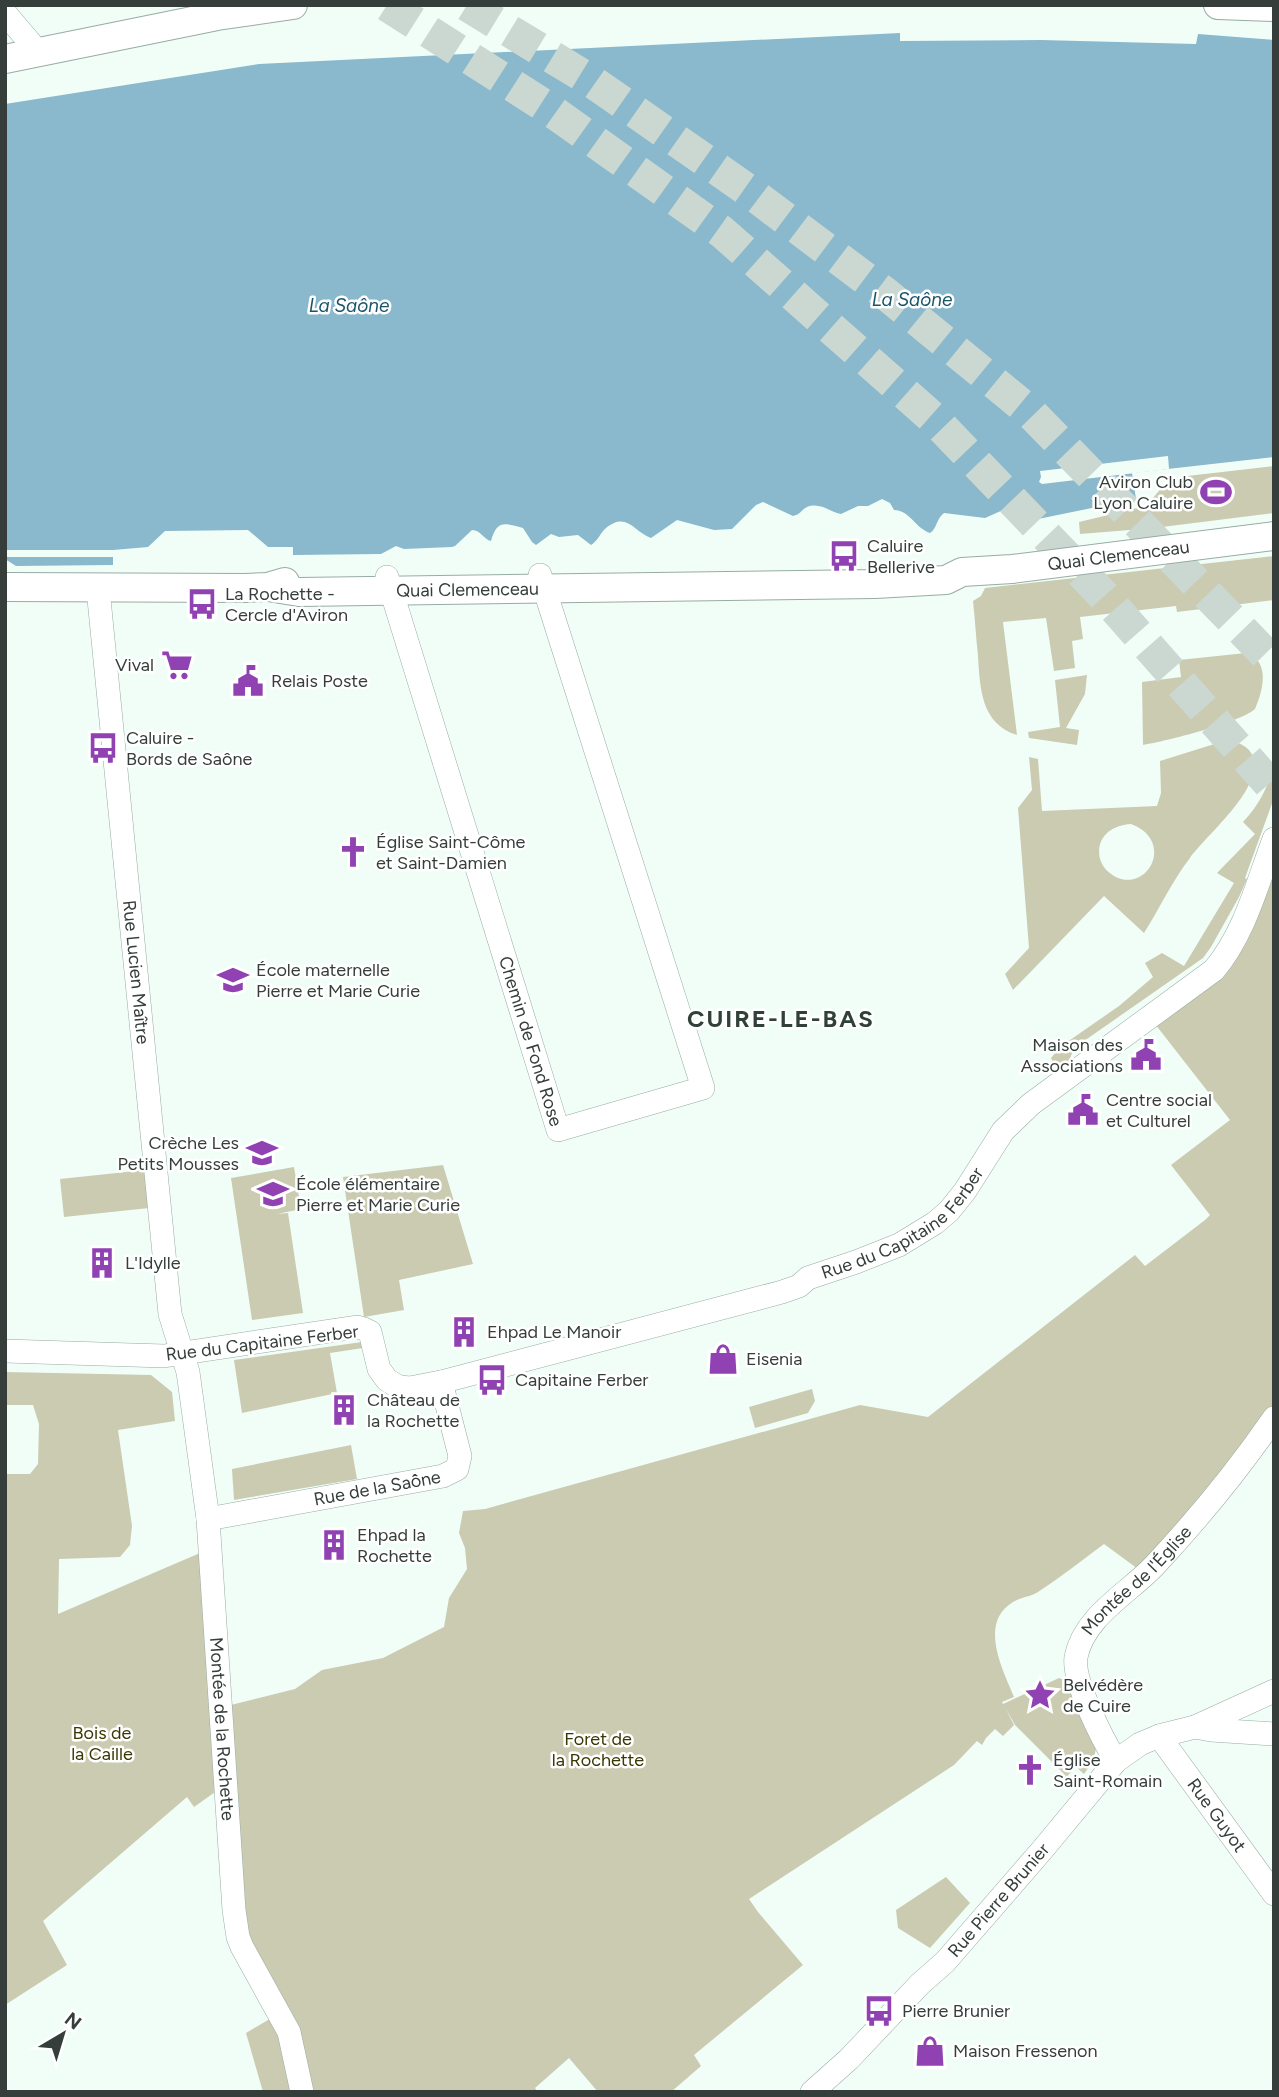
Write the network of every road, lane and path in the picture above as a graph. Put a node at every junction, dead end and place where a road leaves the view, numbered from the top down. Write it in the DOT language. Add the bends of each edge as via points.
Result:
graph roads {
  1 [pos="293,5"];
  2 [pos="1218,5"];
  3 [pos="1274,7"];
  4 [pos="6,13"];
  5 [pos="38,52"];
  6 [pos="6,59"];
  7 [pos="1274,536"];
  8 [pos="543,582"];
  9 [pos="390,584"];
  10 [pos="5,587"];
  11 [pos="97,589"];
  12 [pos="1274,839"];
  13 [pos="5,1350"];
  14 [pos="181,1353"];
  15 [pos="441,1382"];
  16 [pos="1274,1418"];
  17 [pos="208,1519"];
  18 [pos="1274,1691"];
  19 [pos="1195,1727"];
  20 [pos="1274,1734"];
  21 [pos="1159,1736"];
  22 [pos="1116,1761"];
  23 [pos="1274,1894"];
  24 [pos="302,2092"];
  25 [pos="812,2092"];
  1 -- 5 [label="main road"];
  2 -- 3 [label="main road"];
  4 -- 5 [label="street"];
  4 -- 6 [label="street"];
  5 -- 6 [label="main road"];
  7 -- 8 [label="main road, Quai Clemenceau" via="962,572 946,580"];
  8 -- 9 [label="main road, Quai Clemenceau"];
  8 -- 9 [label="street, Chemin de Fond Rose" via="703,1088 558,1130"];
  9 -- 11 [label="main road, Quai Clemenceau" via="299,592 268,587"];
  10 -- 11 [label="main road, Quai Clemenceau"];
  11 -- 14 [label="street, Rue Lucien Maître" via="170,1314"];
  12 -- 15 [label="street, Rue du Capitaine Ferber" via="1245,918 1214,970 1031,1104 1001,1134 949,1211 919,1233 782,1292"];
  13 -- 14 [label="street, Rue du Capitaine Ferber"];
  14 -- 15 [label="street, Rue du Capitaine Ferber" via="357,1327 372,1336 379,1369 387,1380 410,1388"];
  14 -- 17 [label="street, Montée de la Rochette" via="188,1372"];
  15 -- 17 [label="street, Rue de la Saône" via="460,1457 457,1469 443,1476"];
  16 -- 22 [label="street, Montée de l'Église" via="1210,1502 1145,1575 1099,1616 1081,1642 1076,1674"];
  17 -- 24 [label="street, Montée de la Rochette" via="236,1927 242,1947 291,2038"];
  18 -- 19 [label="street, Rue Pierre Brunier"];
  19 -- 20 [label="street, Rue Pierre Brunier"];
  19 -- 21 [label="street, Rue Pierre Brunier"];
  21 -- 22 [label="street, Rue Pierre Brunier"];
  21 -- 23 [label="street, Rue Guyot"];
  22 -- 25 [label="street, Rue Pierre Brunier" via="945,1962"];
}
